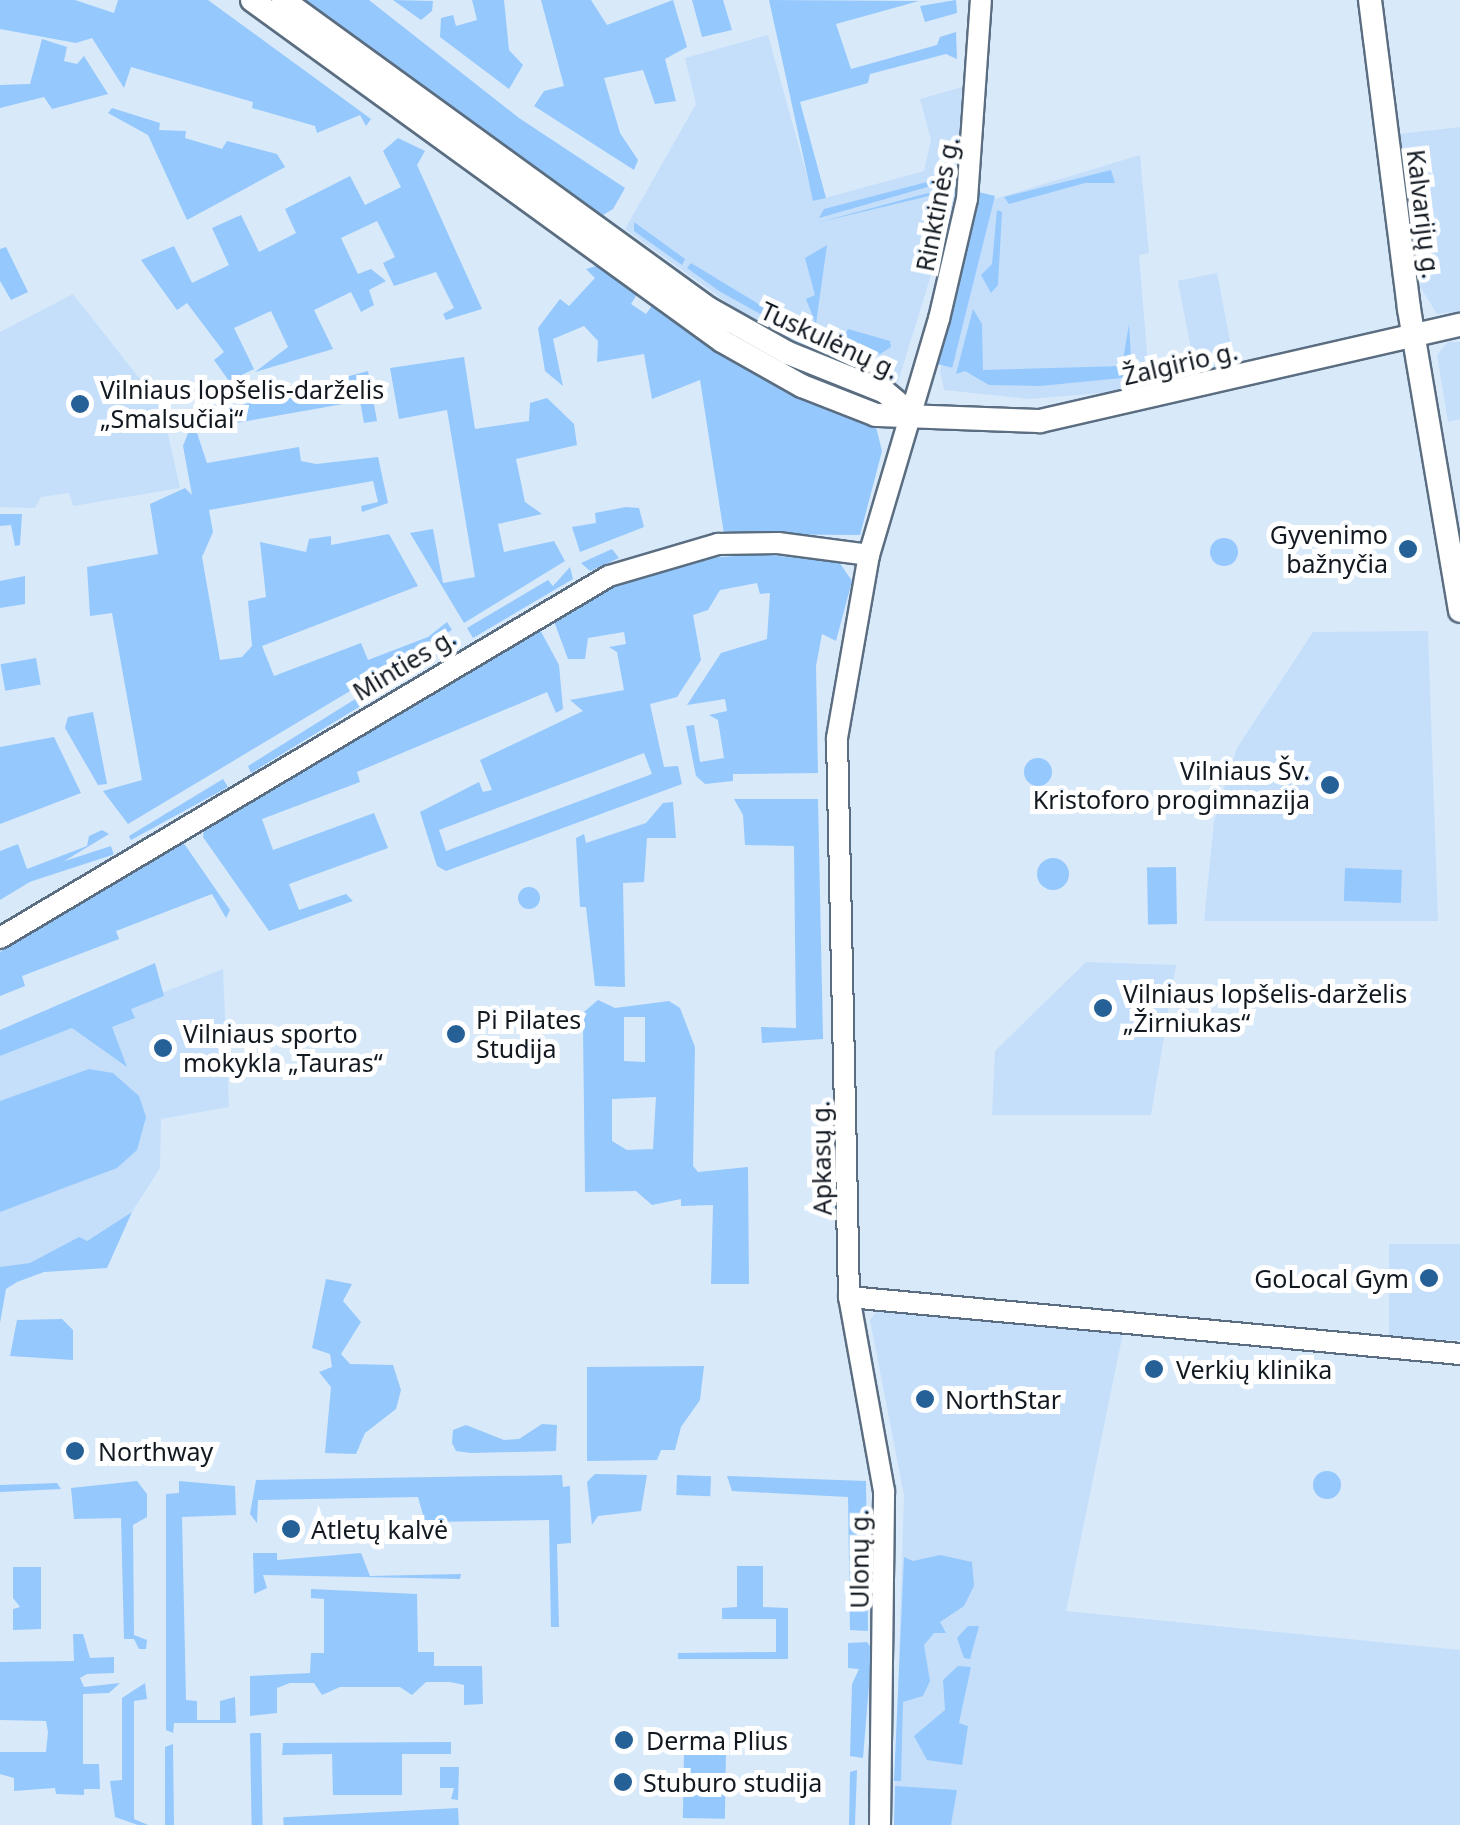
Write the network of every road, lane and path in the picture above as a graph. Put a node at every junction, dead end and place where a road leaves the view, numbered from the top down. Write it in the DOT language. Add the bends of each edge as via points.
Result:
graph roads {
  1 [pos="252,0"];
  2 [pos="283,0"];
  3 [pos="981,0"];
  4 [pos="1370,0"];
  5 [pos="1460,325"];
  6 [pos="1413,336"];
  7 [pos="910,412"];
  8 [pos="869,555"];
  9 [pos="1460,610"];
  10 [pos="0,938"];
  11 [pos="849,1297"];
  12 [pos="1460,1354"];
  13 [pos="880,1825"];
  1 -- 7 [label="main road, Tuskulėnų g." via="746,356 876,415"];
  2 -- 7 [label="main road, Tuskulėnų g." via="708,308 788,353 885,392"];
  3 -- 7 [label="main road, Rinktinės g." via="973,165 940,319"];
  4 -- 6 [label="main road, Kalvarijų g."];
  5 -- 6 [label="main road, Žalgirio g."];
  6 -- 7 [label="main road, Žalgirio g." via="1040,422 972,423"];
  6 -- 9 [label="main road, Kalvarijų g."];
  7 -- 8 [label="main road, Apkasų g."];
  8 -- 10 [label="main road, Minties g." via="718,544 609,576"];
  8 -- 11 [label="main road, Apkasų g." via="838,738"];
  11 -- 12 [label="main road"];
  11 -- 13 [label="main road, Ulonų g." via="884,1491"];
}
